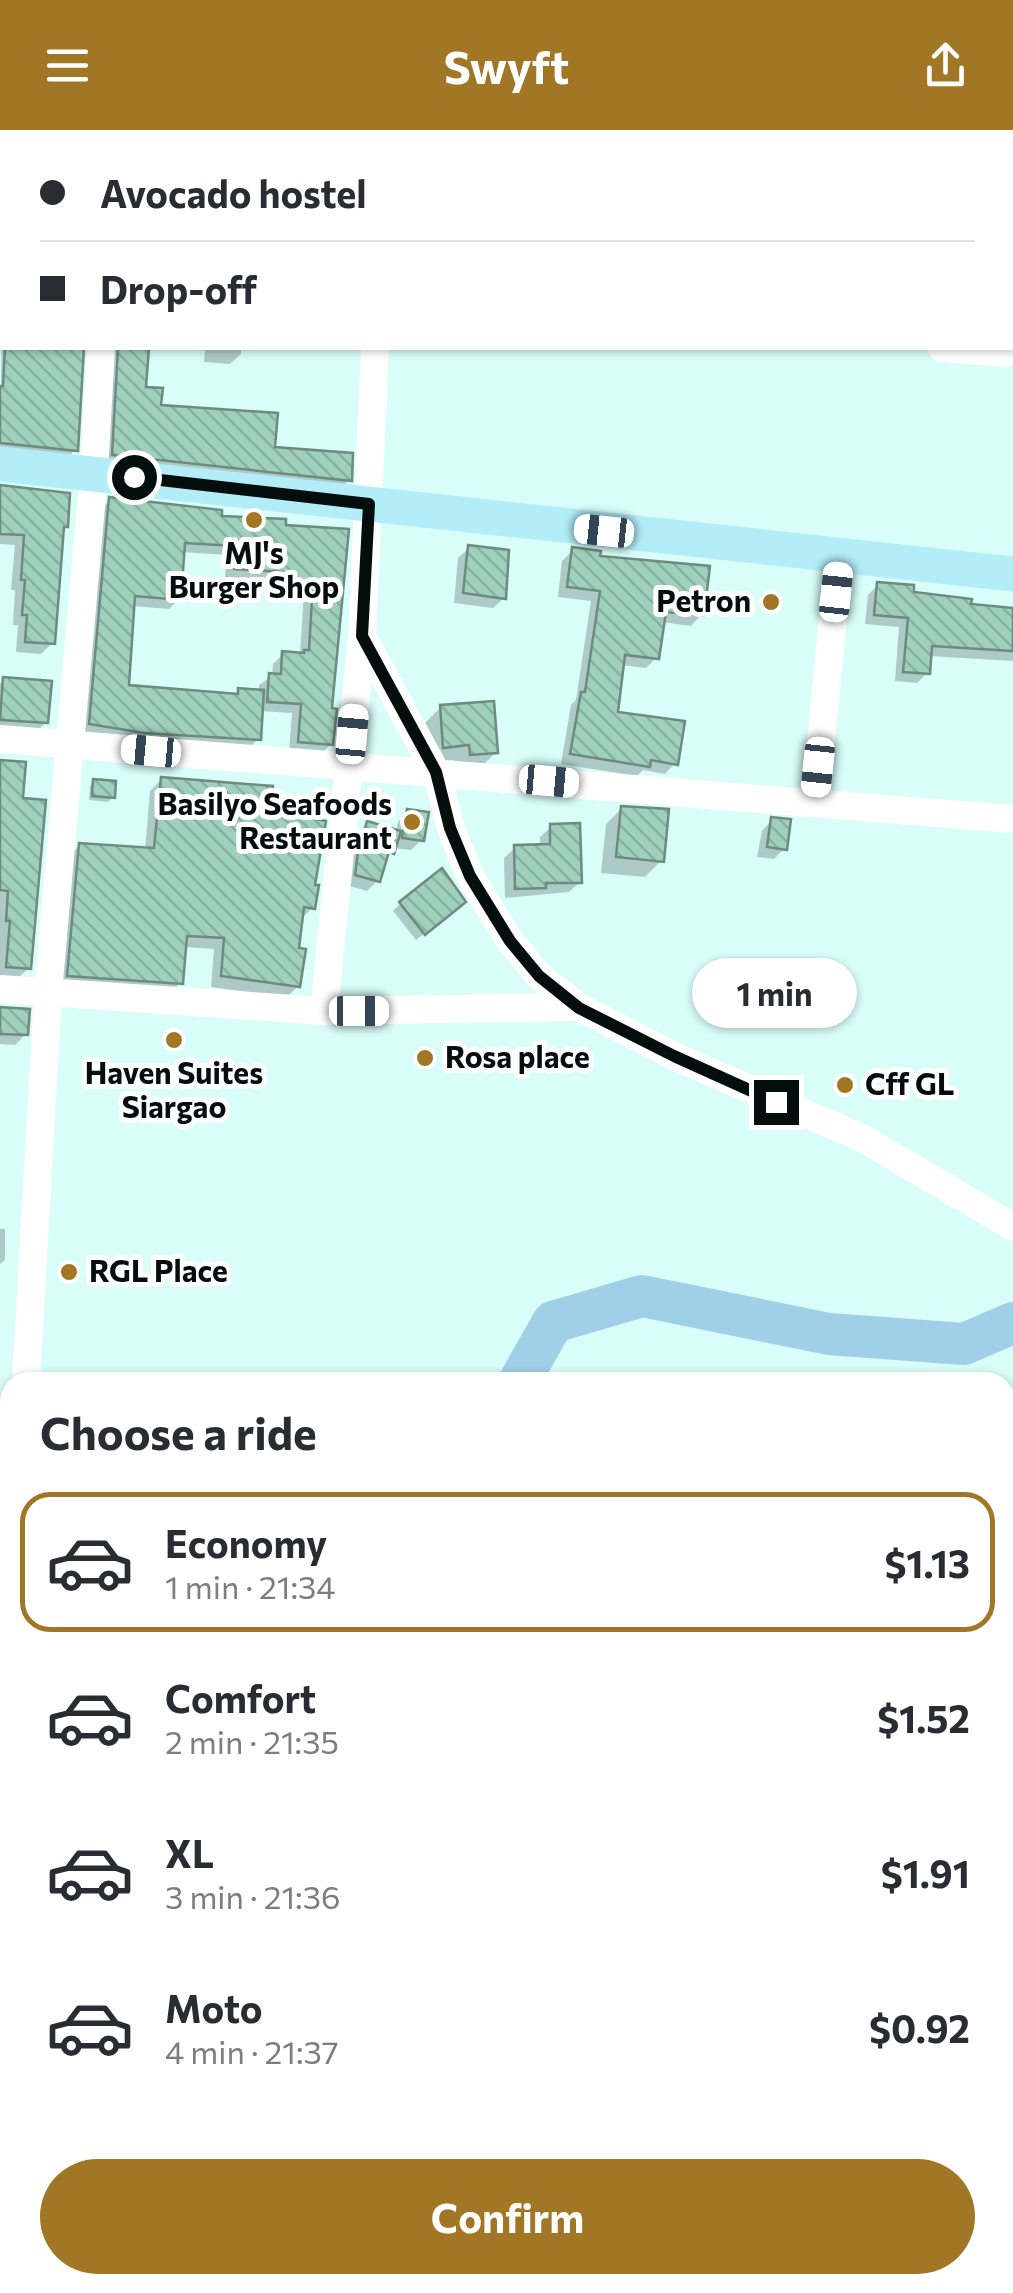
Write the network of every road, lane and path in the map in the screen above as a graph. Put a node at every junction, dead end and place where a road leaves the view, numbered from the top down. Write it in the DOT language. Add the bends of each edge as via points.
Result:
graph roads {
  1 [pos="101,350"];
  2 [pos="375,350"];
  3 [pos="974,350"];
  4 [pos="1005,352"];
  5 [pos="0,464"];
  6 [pos="94,472"];
  7 [pos="369,504"];
  8 [pos="840,557"];
  9 [pos="1013,574"];
  10 [pos="362,636"];
  11 [pos="0,739"];
  12 [pos="72,745"];
  13 [pos="349,766"];
  14 [pos="436,772"];
  15 [pos="815,802"];
  16 [pos="1013,819"];
  17 [pos="0,990"];
  18 [pos="48,993"];
  19 [pos="579,1008"];
  20 [pos="324,1011"];
  21 [pos="1013,1228"];
  22 [pos="27,1372"];
  1 -- 6 [label="street"];
  2 -- 7 [label="street"];
  3 -- 4 [label="street"];
  5 -- 6 [label="main road"];
  6 -- 7 [label="main road"];
  6 -- 12 [label="street"];
  7 -- 8 [label="main road"];
  7 -- 10 [label="street"];
  8 -- 9 [label="main road"];
  8 -- 15 [label="street"];
  10 -- 13 [label="street"];
  10 -- 14 [label="street"];
  11 -- 12 [label="street"];
  12 -- 13 [label="street"];
  12 -- 18 [label="street"];
  13 -- 14 [label="street"];
  13 -- 20 [label="street"];
  14 -- 15 [label="street"];
  14 -- 19 [label="street" via="450,828 480,895 539,976"];
  15 -- 16 [label="street"];
  17 -- 18 [label="street"];
  18 -- 20 [label="street"];
  18 -- 22 [label="street"];
  19 -- 20 [label="street"];
  19 -- 21 [label="street" via="864,1139"];
}
